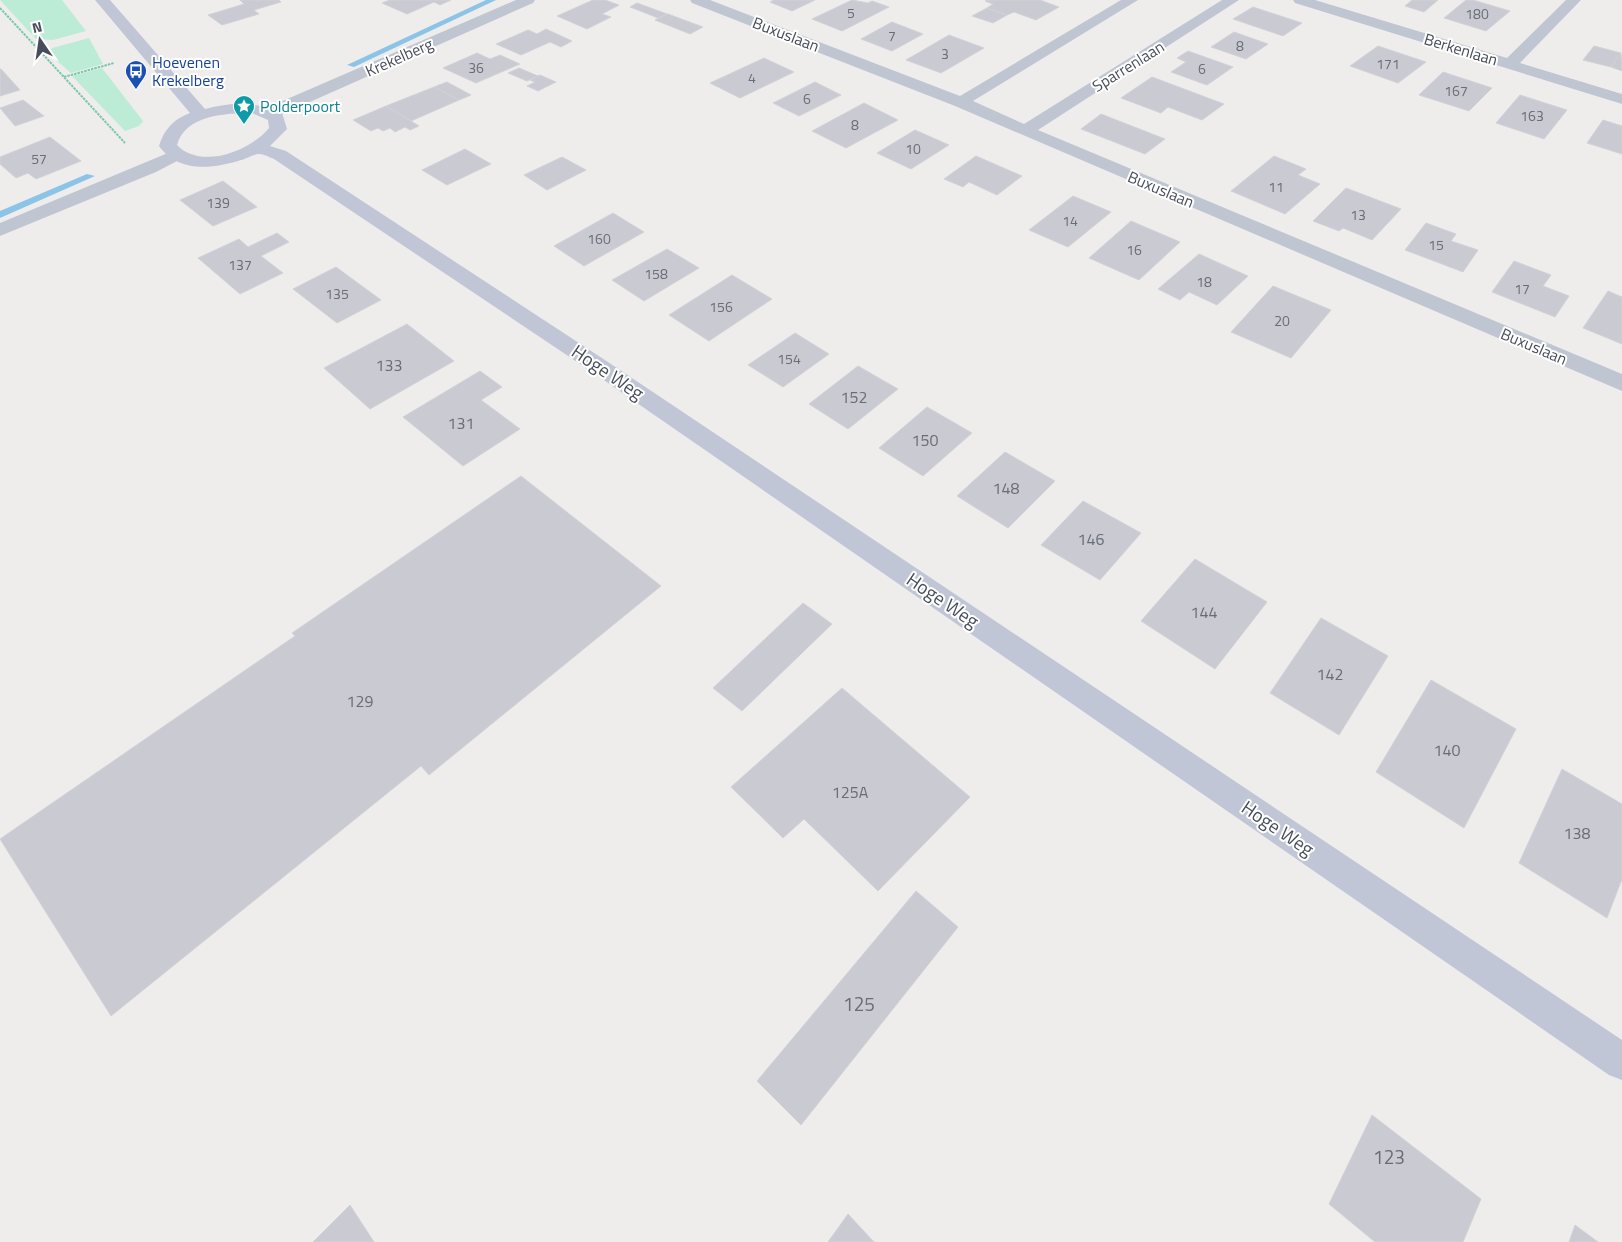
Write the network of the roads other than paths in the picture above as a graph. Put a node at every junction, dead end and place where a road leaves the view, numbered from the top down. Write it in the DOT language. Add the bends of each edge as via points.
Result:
graph roads {
  1 [pos="102,0"];
  2 [pos="528,0"];
  3 [pos="697,0"];
  4 [pos="1131,0"];
  5 [pos="1232,0"];
  6 [pos="1300,0"];
  7 [pos="1574,0"];
  8 [pos="1510,64"];
  9 [pos="1622,99"];
  10 [pos="960,102"];
  11 [pos="270,113"];
  12 [pos="201,115"];
  13 [pos="1025,132"];
  14 [pos="259,148"];
  15 [pos="175,155"];
  16 [pos="0,230"];
  17 [pos="1622,383"];
  18 [pos="1622,1062"];
  1 -- 12 [label="street"];
  2 -- 11 [label="street, Krekelberg"];
  3 -- 10 [label="street, Buxuslaan"];
  4 -- 10 [label="street"];
  5 -- 13 [label="street, Sparrenlaan"];
  6 -- 8 [label="street, Berkenlaan"];
  7 -- 8 [label="street"];
  8 -- 9 [label="street, Berkenlaan"];
  10 -- 13 [label="street, Buxuslaan"];
  11 -- 12 [label="street" via="240,108"];
  11 -- 14 [label="street" via="276,118 278,129"];
  12 -- 15 [label="street" via="182,124 170,135 168,146"];
  13 -- 17 [label="street, Buxuslaan"];
  14 -- 15 [label="street" via="214,161 185,160"];
  14 -- 18 [label="street, Hoge Weg" via="280,155 603,368"];
  15 -- 16 [label="street"];
}
